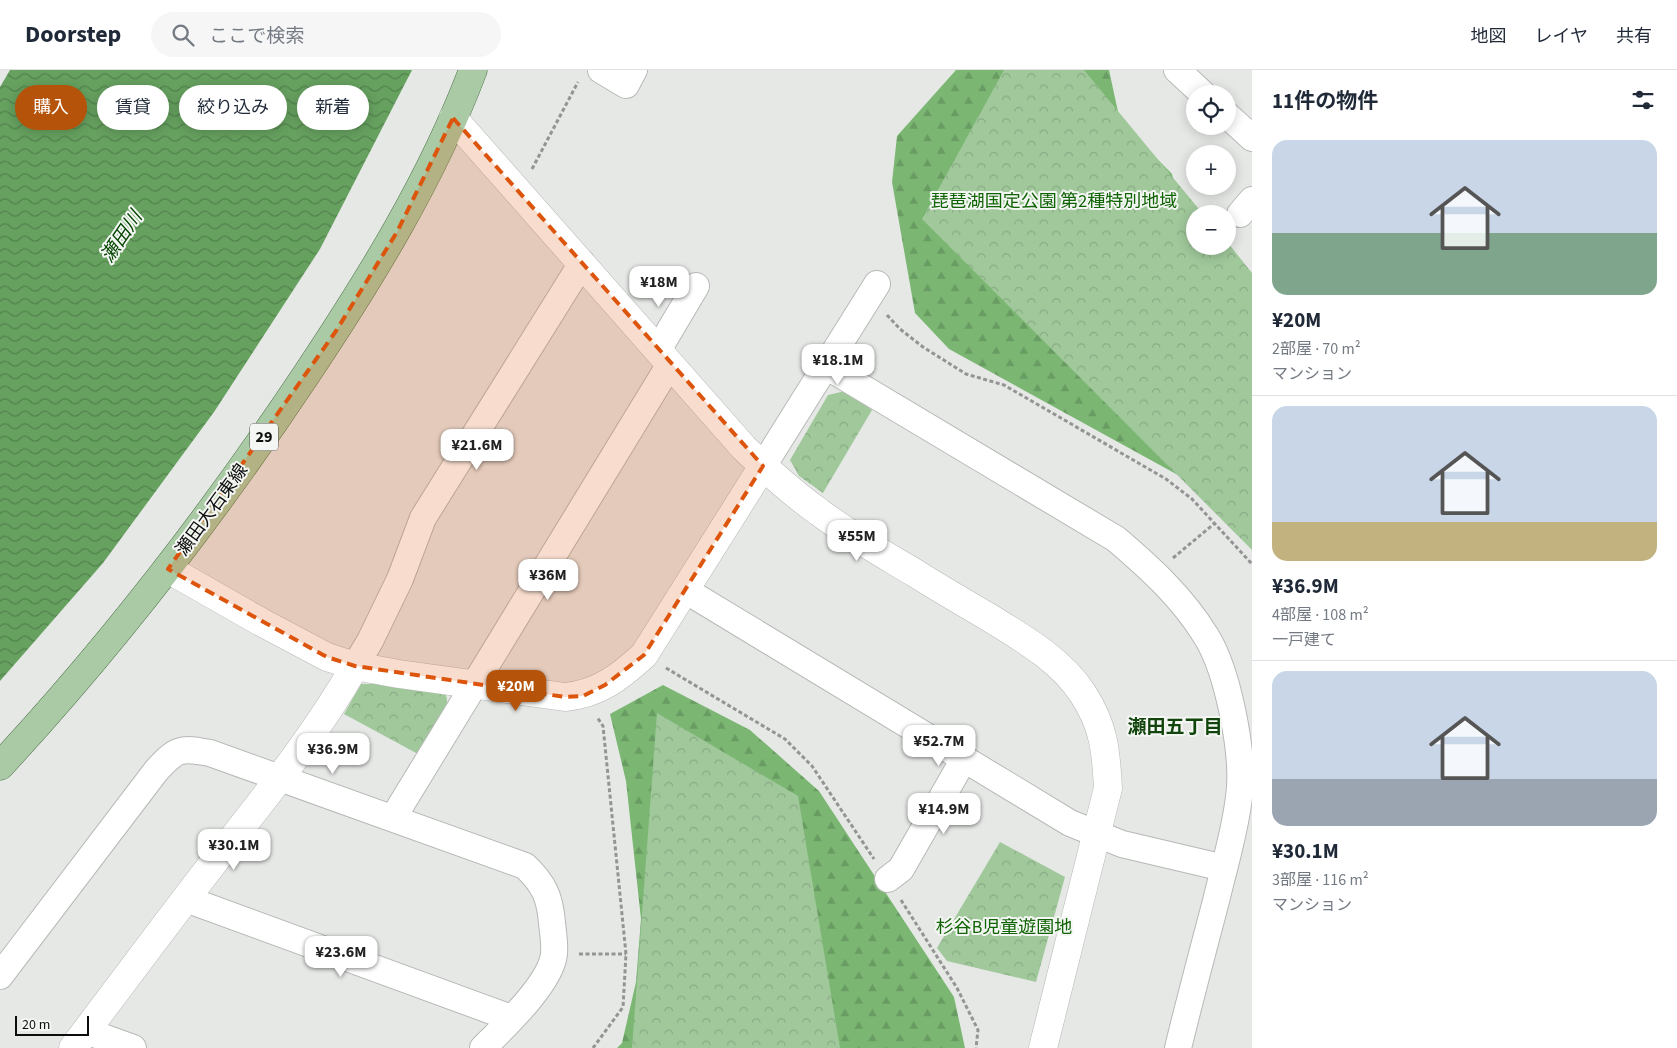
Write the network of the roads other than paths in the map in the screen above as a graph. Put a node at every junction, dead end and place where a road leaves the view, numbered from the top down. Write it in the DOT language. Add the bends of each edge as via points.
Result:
graph roads {
  1 [pos="472,70"];
  2 [pos="634,70"];
  3 [pos="1177,70"];
  4 [pos="590,74"];
  5 [pos="1193,85"];
  6 [pos="453,118"];
  7 [pos="1236,123"];
  8 [pos="1252,138"];
  9 [pos="582,263"];
  10 [pos="696,286"];
  11 [pos="874,290"];
  12 [pos="664,357"];
  13 [pos="826,366"];
  14 [pos="763,466"];
  15 [pos="168,570"];
  16 [pos="685,590"];
  17 [pos="356,666"];
  18 [pos="473,685"];
  19 [pos="964,759"];
  20 [pos="0,766"];
  21 [pos="280,778"];
  22 [pos="393,818"];
  23 [pos="1096,834"];
  24 [pos="1224,868"];
  25 [pos="888,879"];
  26 [pos="186,898"];
  27 [pos="0,976"];
  28 [pos="511,1018"];
  29 [pos="79,1039"];
  30 [pos="133,1048"];
  31 [pos="483,1048"];
  32 [pos="1043,1048"];
  33 [pos="1178,1048"];
  1 -- 6 [label="main road, 瀬田大石東線 / 29"];
  2 -- 4 [label="street" via="626,85"];
  3 -- 5 [label="street"];
  6 -- 9 [label="street"];
  6 -- 15 [label="main road, 瀬田大石東線 / 29" via="396,232 336,331"];
  7 -- 8 [label="street"];
  9 -- 12 [label="street"];
  9 -- 17 [label="street" via="423,518 400,579"];
  10 -- 12 [label="street"];
  11 -- 13 [label="street"];
  12 -- 14 [label="street"];
  12 -- 18 [label="street"];
  13 -- 14 [label="street"];
  13 -- 24 [label="street" via="1116,539 1155,573 1185,606 1207,637 1223,674 1233,714 1240,796"];
  14 -- 16 [label="street"];
  14 -- 23 [label="street" via="820,514 1030,642 1060,667 1083,694 1101,729 1106,751 1108,788"];
  15 -- 17 [label="street" via="327,657"];
  15 -- 20 [label="main road, 瀬田大石東線 / 29"];
  16 -- 18 [label="street" via="644,655 612,681 582,696 565,697"];
  16 -- 19 [label="street"];
  17 -- 18 [label="street"];
  17 -- 21 [label="street"];
  18 -- 22 [label="street"];
  19 -- 23 [label="street" via="1070,823"];
  19 -- 25 [label="street" via="900,869"];
  21 -- 22 [label="street"];
  21 -- 26 [label="street"];
  21 -- 27 [label="street" via="210,753 188,749 171,754"];
  22 -- 28 [label="street" via="525,866 546,891 551,907 554,953 551,967 544,980"];
  23 -- 24 [label="street" via="1122,844"];
  23 -- 32 [label="street"];
  24 -- 33 [label="street"];
  26 -- 28 [label="street"];
  26 -- 29 [label="street"];
  28 -- 31 [label="street"];
  29 -- 30 [label="street"];
}
